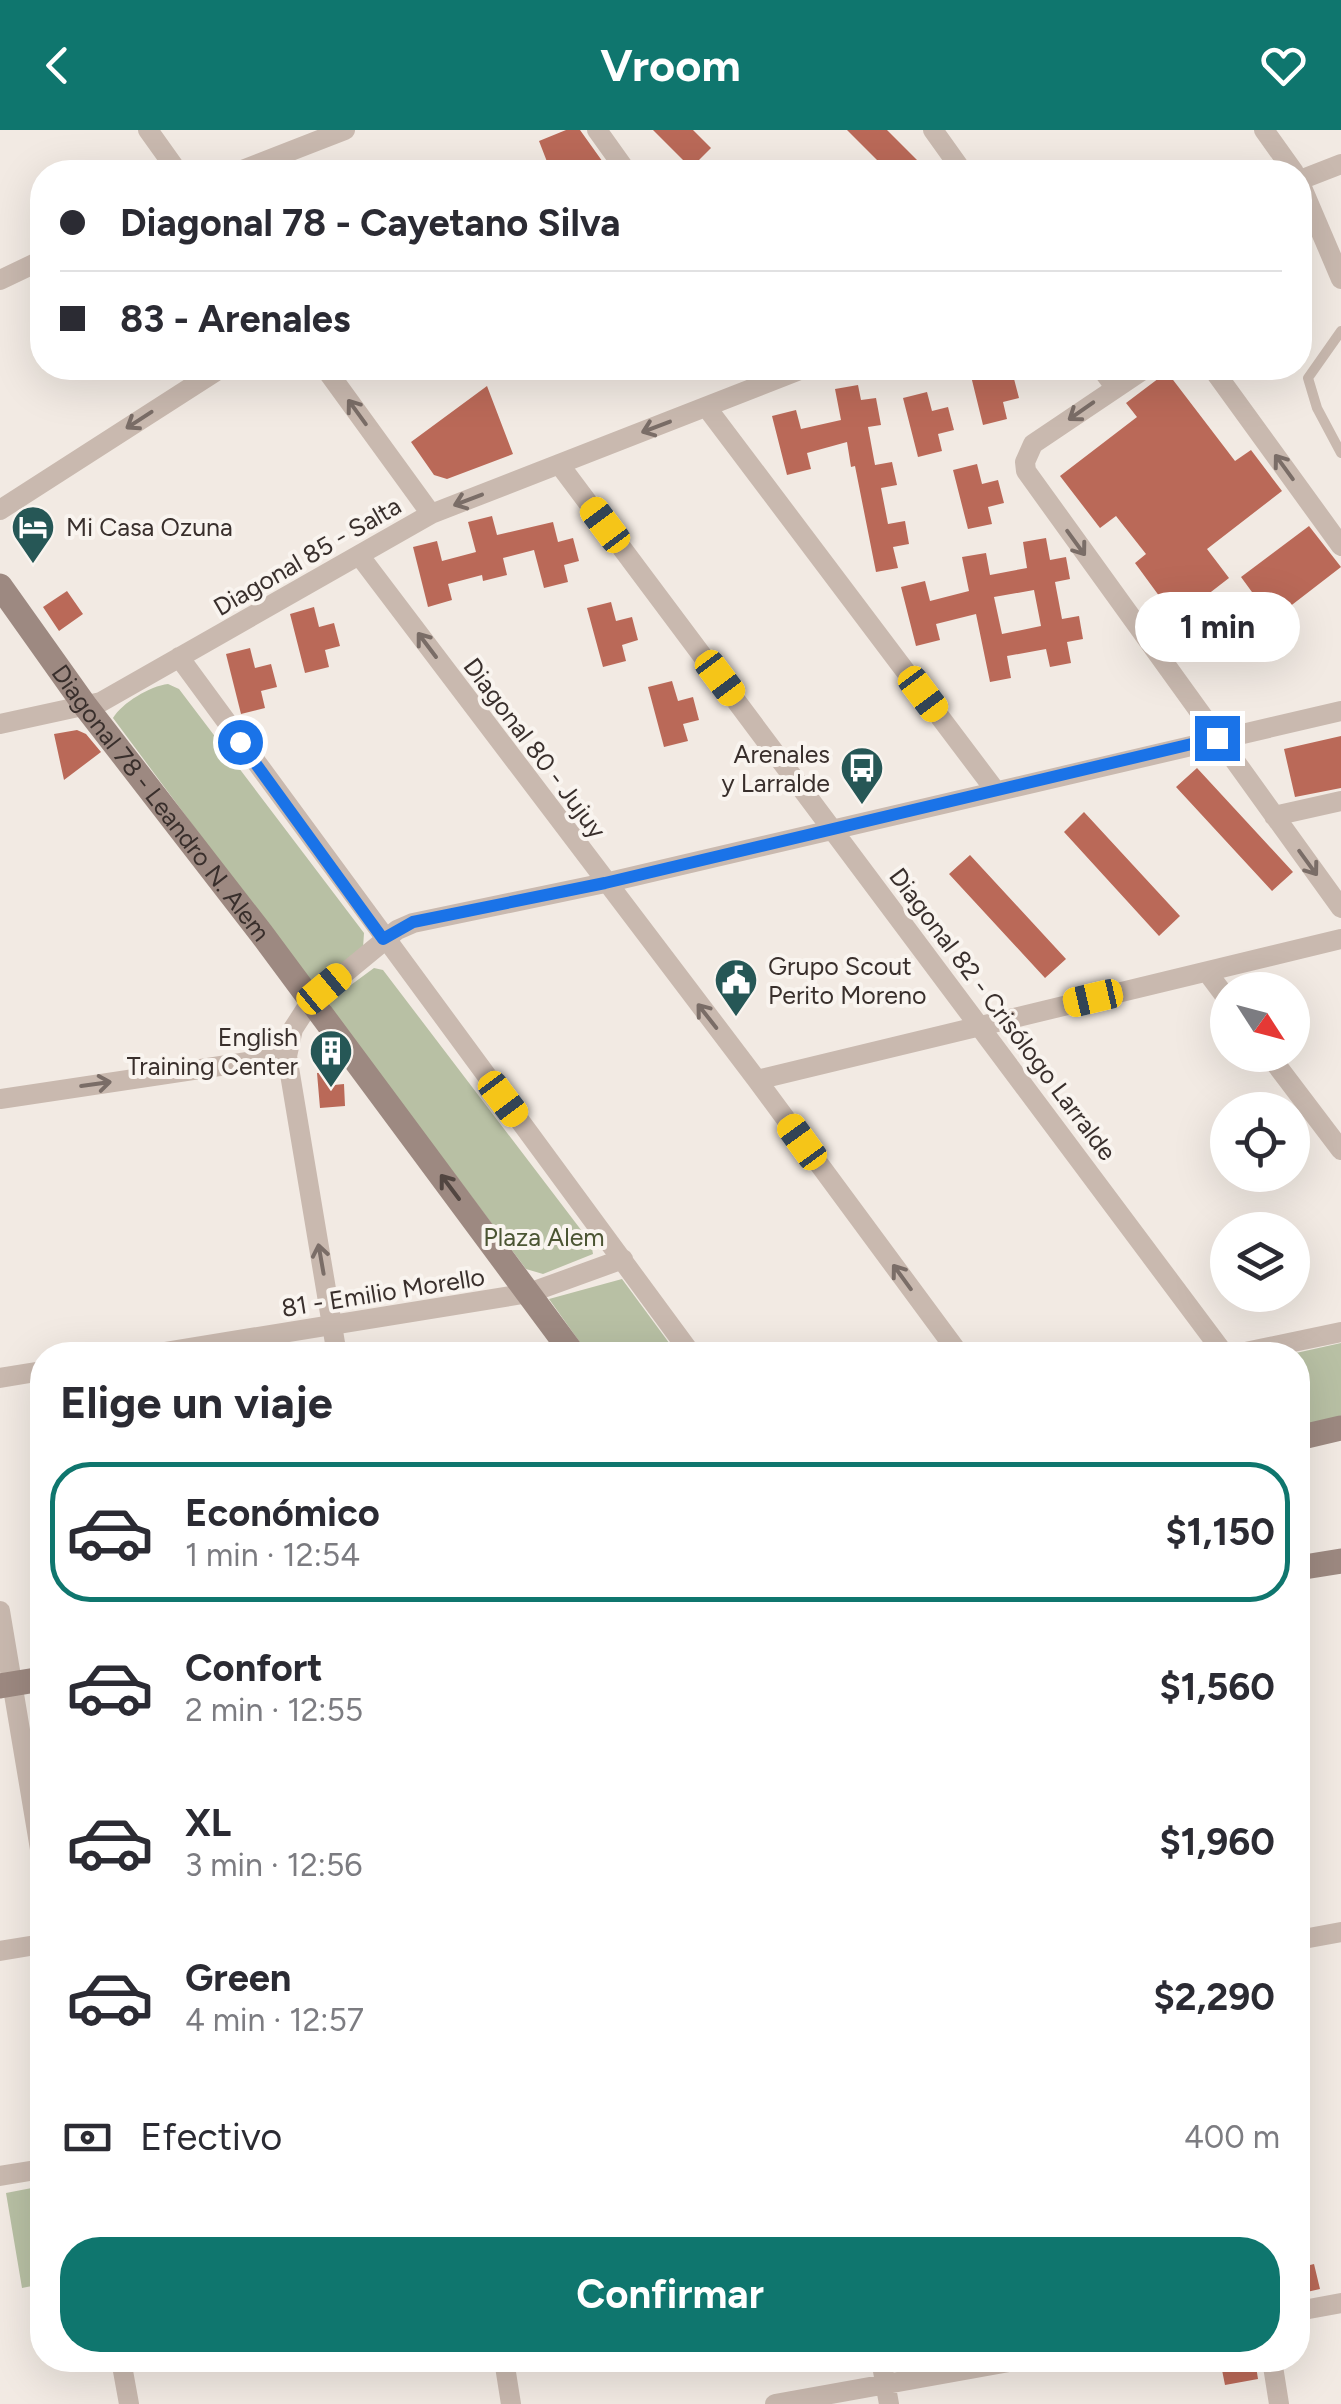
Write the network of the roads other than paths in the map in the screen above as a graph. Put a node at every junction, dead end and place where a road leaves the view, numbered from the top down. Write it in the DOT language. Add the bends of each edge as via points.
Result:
graph roads {
  1 [pos="148,130"];
  2 [pos="345,130"];
  3 [pos="597,130"];
  4 [pos="933,130"];
  5 [pos="1264,130"];
  6 [pos="169,160"];
  7 [pos="268,160"];
  8 [pos="619,160"];
  9 [pos="954,160"];
  10 [pos="1285,160"];
  11 [pos="1341,164"];
  12 [pos="1312,176"];
  13 [pos="1312,210"];
  14 [pos="30,266"];
  15 [pos="1341,279"];
  16 [pos="0,280"];
  17 [pos="1341,331"];
  18 [pos="1312,372"];
  19 [pos="202,380"];
  20 [pos="334,380"];
  21 [pos="760,380"];
  22 [pos="1110,380"];
  23 [pos="1126,380"];
  24 [pos="1221,380"];
  25 [pos="1309,380"];
  26 [pos="1115,387"];
  27 [pos="708,408"];
  28 [pos="1341,453"];
  29 [pos="559,464"];
  30 [pos="0,510"];
  31 [pos="431,514"];
  32 [pos="1341,546"];
  33 [pos="360,555"];
  34 [pos="0,586"];
  35 [pos="178,657"];
  36 [pos="86,707"];
  37 [pos="1341,711"];
  38 [pos="0,724"];
  39 [pos="1217,738"];
  40 [pos="995,790"];
  41 [pos="1341,801"];
  42 [pos="1274,816"];
  43 [pos="835,830"];
  44 [pos="605,883"];
  45 [pos="1341,908"];
  46 [pos="383,939"];
  47 [pos="1341,939"];
  48 [pos="1206,972"];
  49 [pos="1210,977"];
  50 [pos="310,1001"];
  51 [pos="980,1025"];
  52 [pos="286,1056"];
  53 [pos="1282,1072"];
  54 [pos="757,1080"];
  55 [pos="0,1099"];
  56 [pos="1341,1150"];
  57 [pos="622,1259"];
  58 [pos="530,1294"];
  59 [pos="332,1327"];
  60 [pos="1341,1332"];
  61 [pos="232,1342"];
  62 [pos="335,1342"];
  63 [pos="565,1342"];
  64 [pos="683,1342"];
  65 [pos="950,1342"];
  66 [pos="1218,1342"];
  67 [pos="1292,1342"];
  68 [pos="30,1373"];
  69 [pos="0,1378"];
  70 [pos="1341,1428"];
  71 [pos="1310,1435"];
  72 [pos="1341,1561"];
  73 [pos="1310,1566"];
  74 [pos="0,1612"];
  75 [pos="7,1685"];
  76 [pos="30,1801"];
  77 [pos="1341,1932"];
  78 [pos="1310,1938"];
  79 [pos="30,1946"];
  80 [pos="0,1951"];
  81 [pos="30,2171"];
  82 [pos="0,2176"];
  83 [pos="1341,2303"];
  84 [pos="1310,2309"];
  85 [pos="123,2372"];
  86 [pos="506,2372"];
  87 [pos="973,2372"];
  88 [pos="1274,2372"];
  89 [pos="887,2394"];
  90 [pos="129,2404"];
  91 [pos="511,2404"];
  92 [pos="775,2404"];
  93 [pos="1279,2404"];
  1 -- 6 [label="street"];
  2 -- 7 [label="street"];
  3 -- 8 [label="street"];
  4 -- 9 [label="street"];
  5 -- 10 [label="street"];
  11 -- 12 [label="street"];
  13 -- 15 [label="street"];
  14 -- 16 [label="street"];
  17 -- 18 [label="lane"];
  19 -- 30 [label="street, one-way"];
  31 -- 20 [label="street, one-way"];
  21 -- 27 [label="street, Diagonal 85 - Salta"];
  22 -- 26 [label="street"];
  23 -- 26 [label="street"];
  32 -- 24 [label="street, one-way"];
  25 -- 28 [label="lane"];
  26 -- 39 [label="street, one-way" via="1033,444 1025,462 1030,480"];
  27 -- 29 [label="street, Diagonal 85 - Salta, one-way"];
  27 -- 40 [label="street"];
  29 -- 31 [label="street, Diagonal 85 - Salta, one-way"];
  29 -- 43 [label="street, Diagonal 82 - Crisólogo Larralde"];
  31 -- 33 [label="street, Diagonal 85 - Salta"];
  33 -- 35 [label="street, Diagonal 85 - Salta"];
  44 -- 33 [label="street, Diagonal 80 - Jujuy, one-way"];
  34 -- 36 [label="street, Diagonal 78 - Leandro N. Alem"];
  35 -- 36 [label="street, Diagonal 85 - Salta"];
  35 -- 46 [label="street"];
  36 -- 38 [label="street, Diagonal 85 - Salta"];
  36 -- 50 [label="street, Diagonal 78 - Leandro N. Alem"];
  37 -- 39 [label="street"];
  39 -- 40 [label="street"];
  39 -- 42 [label="street"];
  40 -- 43 [label="street"];
  41 -- 42 [label="street"];
  42 -- 45 [label="street, one-way"];
  43 -- 44 [label="street"];
  43 -- 51 [label="street, Diagonal 82 - Crisólogo Larralde"];
  44 -- 46 [label="street" via="413,922"];
  54 -- 44 [label="street, Diagonal 80 - Jujuy, one-way"];
  46 -- 50 [label="street"];
  46 -- 57 [label="street"];
  47 -- 48 [label="street"];
  48 -- 49 [label="street"];
  48 -- 51 [label="street"];
  50 -- 52 [label="street"];
  58 -- 50 [label="street, Diagonal 78 - Leandro N. Alem, one-way"];
  51 -- 54 [label="street"];
  51 -- 66 [label="street, Diagonal 82 - Crisólogo Larralde"];
  55 -- 52 [label="street, one-way"];
  59 -- 52 [label="street, one-way"];
  53 -- 56 [label="street"];
  65 -- 54 [label="street, Diagonal 80 - Jujuy, one-way"];
  57 -- 58 [label="street, 81 - Emilio Morello"];
  57 -- 64 [label="street"];
  58 -- 59 [label="street, 81 - Emilio Morello"];
  58 -- 63 [label="street, Diagonal 78 - Leandro N. Alem"];
  59 -- 61 [label="street, 81 - Emilio Morello"];
  59 -- 62 [label="street"];
  60 -- 67 [label="street"];
  68 -- 69 [label="street"];
  70 -- 71 [label="street"];
  72 -- 73 [label="street"];
  74 -- 75 [label="street"];
  75 -- 76 [label="street"];
  77 -- 78 [label="street"];
  79 -- 80 [label="street"];
  81 -- 82 [label="street"];
  83 -- 84 [label="street"];
  85 -- 90 [label="street"];
  86 -- 91 [label="street"];
  87 -- 89 [label="street"];
  88 -- 93 [label="street"];
  89 -- 92 [label="street"];
}
